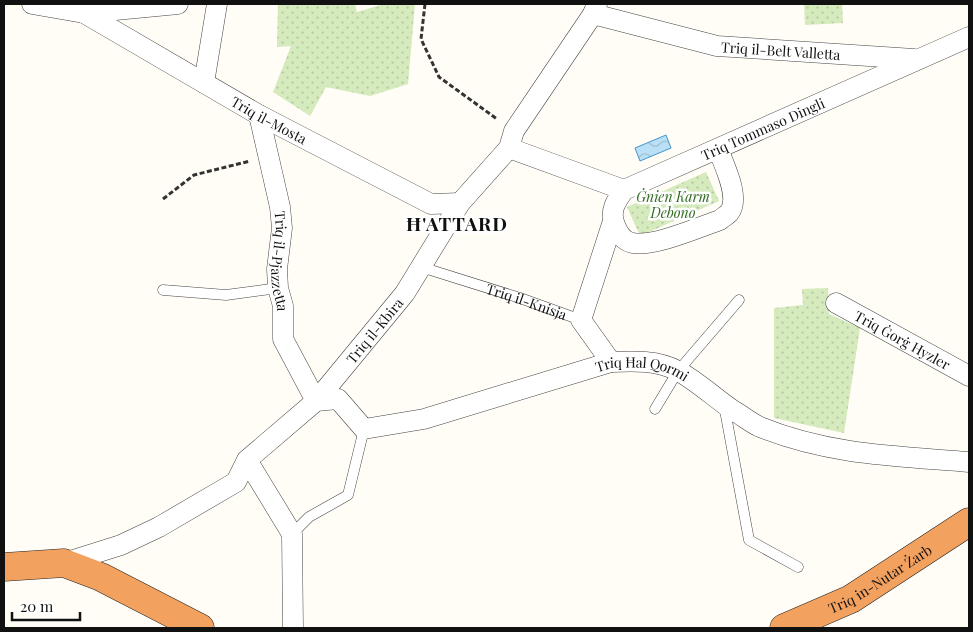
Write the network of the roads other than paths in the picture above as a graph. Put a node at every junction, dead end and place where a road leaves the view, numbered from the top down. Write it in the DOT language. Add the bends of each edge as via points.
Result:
graph roads {
  1 [pos="32,4"];
  2 [pos="178,4"];
  3 [pos="217,4"];
  4 [pos="79,8"];
  5 [pos="595,9"];
  6 [pos="969,37"];
  7 [pos="917,60"];
  8 [pos="204,83"];
  9 [pos="259,115"];
  10 [pos="511,139"];
  11 [pos="718,149"];
  12 [pos="460,202"];
  13 [pos="617,205"];
  14 [pos="421,268"];
  15 [pos="278,288"];
  16 [pos="163,290"];
  17 [pos="739,300"];
  18 [pos="836,303"];
  19 [pos="581,320"];
  20 [pos="612,362"];
  21 [pos="678,371"];
  22 [pos="969,376"];
  23 [pos="316,401"];
  24 [pos="724,404"];
  25 [pos="655,409"];
  26 [pos="364,428"];
  27 [pos="247,460"];
  28 [pos="969,462"];
  29 [pos="969,522"];
  30 [pos="292,534"];
  31 [pos="64,562"];
  32 [pos="4,567"];
  33 [pos="798,567"];
  34 [pos="200,628"];
  35 [pos="293,628"];
  36 [pos="784,628"];
  1 -- 4 [label="street, Triq il-Mosta"];
  2 -- 4 [label="street"];
  3 -- 8 [label="street"];
  4 -- 8 [label="street, Triq il-Mosta"];
  5 -- 7 [label="street, Triq il-Belt Valletta" via="716,46"];
  5 -- 10 [label="street, Triq il-Kbira"];
  6 -- 7 [label="street, Triq il-Belt Valletta"];
  7 -- 11 [label="street, Triq Tommaso Dingli"];
  8 -- 9 [label="street, Triq il-Mosta"];
  9 -- 12 [label="street, Triq il-Mosta" via="430,204"];
  9 -- 15 [label="street, Triq il-Pjazzetta" via="281,214"];
  10 -- 12 [label="street, Triq il-Kbira"];
  10 -- 13 [label="street"];
  11 -- 13 [label="street, Triq Tommaso Dingli"];
  11 -- 13 [label="street" via="733,190 734,202 720,220 648,244 632,243 619,234"];
  12 -- 14 [label="street, Triq il-Kbira"];
  13 -- 19 [label="street"];
  14 -- 19 [label="lane, Triq il-Knisja"];
  14 -- 23 [label="street, Triq il-Kbira" via="404,294"];
  15 -- 16 [label="lane" via="226,295"];
  15 -- 23 [label="street, Triq il-Pjazzetta" via="283,306 283,340"];
  17 -- 21 [label="lane"];
  18 -- 22 [label="street, Triq Ġorġ Hyzler"];
  19 -- 20 [label="street, Triq il-Knisja"];
  20 -- 21 [label="street, Triq Ħal Qormi" via="657,364"];
  20 -- 26 [label="street, Triq Ħal Qormi" via="424,419"];
  21 -- 24 [label="street, Triq Ħal Qormi"];
  21 -- 25 [label="lane"];
  23 -- 26 [label="street" via="338,399"];
  23 -- 27 [label="street, Triq il-Kbira"];
  24 -- 28 [label="street, Triq Ħal Qormi" via="758,426 810,444 856,453"];
  24 -- 33 [label="lane" via="748,540"];
  26 -- 30 [label="lane" via="348,495 309,517"];
  27 -- 30 [label="street"];
  27 -- 31 [label="street, Triq il-Kbira" via="236,482 184,513 121,545"];
  29 -- 36 [label="highway, Triq in-Nutar Żarb" via="851,598"];
  30 -- 35 [label="street"];
  31 -- 32 [label="highway"];
  31 -- 34 [label="highway" via="101,577"];
}
